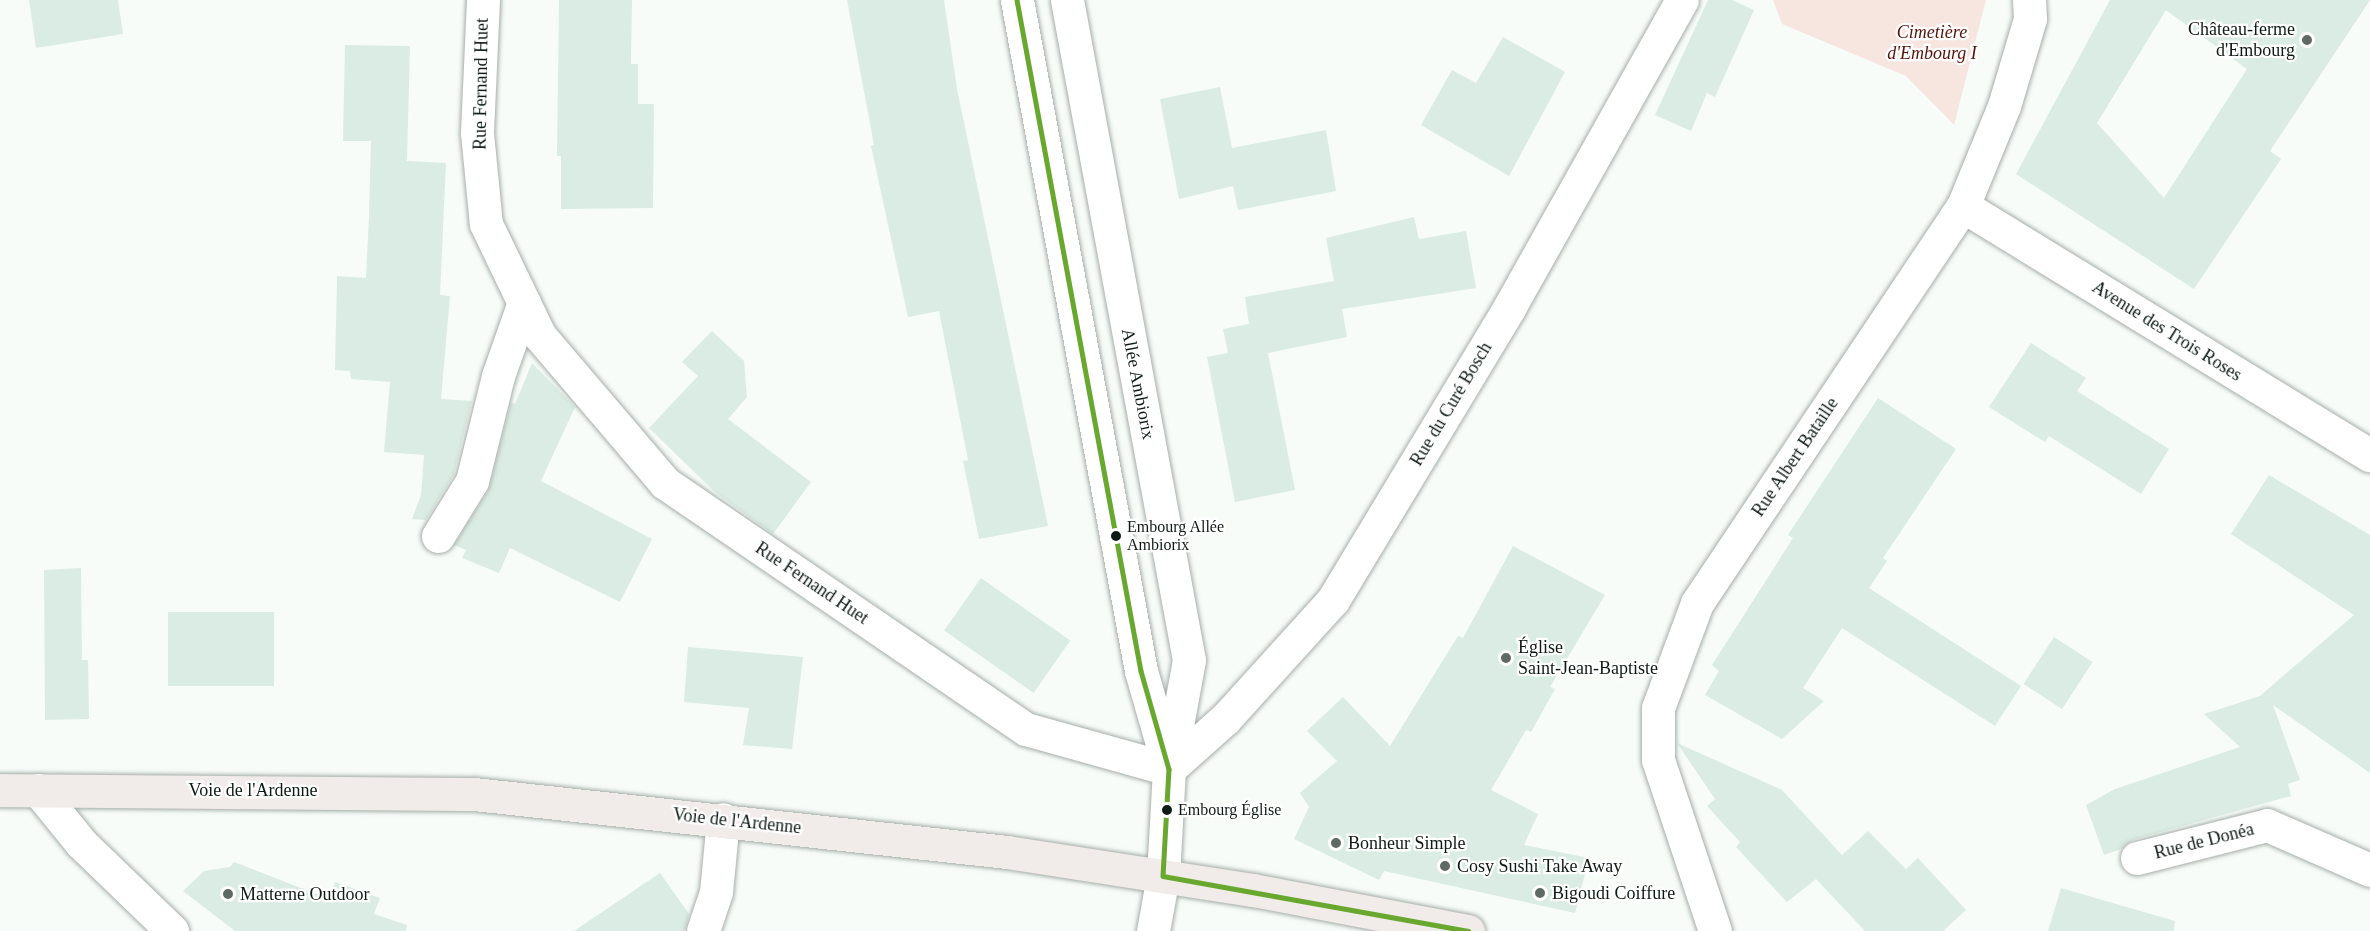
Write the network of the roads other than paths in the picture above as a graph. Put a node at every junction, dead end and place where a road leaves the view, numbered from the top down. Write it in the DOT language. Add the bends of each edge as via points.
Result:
graph roads {
  1 [pos="483,0"];
  2 [pos="1017,0"];
  3 [pos="1066,0"];
  4 [pos="1682,0"];
  5 [pos="2029,0"];
  6 [pos="1963,206"];
  7 [pos="524,302"];
  8 [pos="2370,455"];
  9 [pos="438,537"];
  10 [pos="1169,769"];
  11 [pos="0,790"];
  12 [pos="38,790"];
  13 [pos="723,819"];
  14 [pos="2137,858"];
  15 [pos="2370,870"];
  16 [pos="1163,876"];
  17 [pos="172,931"];
  18 [pos="703,931"];
  19 [pos="1153,931"];
  20 [pos="1468,931"];
  21 [pos="1715,931"];
  1 -- 7 [label="street, Rue Fernand Huet" via="477,133 486,224"];
  2 -- 10 [label="street, Allée Ambiorix" via="1141,671"];
  3 -- 10 [label="street, Allée Ambiorix" via="1189,660"];
  4 -- 10 [label="street, Rue du Curé Bosch" via="1509,308 1333,600 1226,718"];
  5 -- 6 [label="street, Rue Albert Bataille" via="2030,19 2004,106"];
  6 -- 8 [label="street, Avenue des Trois Roses"];
  6 -- 21 [label="street, Rue Albert Bataille" via="1697,603 1662,696 1658,708 1658,760"];
  7 -- 9 [label="street" via="498,376 472,481"];
  7 -- 10 [label="street, Rue Fernand Huet" via="540,336 665,483 1026,729"];
  10 -- 16 [label="street, Allée Ambiorix"];
  11 -- 12 [label="main road, Voie de l'Ardenne"];
  12 -- 13 [label="main road, Voie de l'Ardenne" via="474,794"];
  12 -- 17 [label="street" via="81,843"];
  13 -- 16 [label="main road, Voie de l'Ardenne" via="1007,852"];
  13 -- 18 [label="street" via="716,892"];
  14 -- 15 [label="street, Rue de Donéa" via="2266,825"];
  16 -- 19 [label="street, Allée Ambiorix"];
  16 -- 20 [label="main road, Voie de l'Ardenne"];
}
